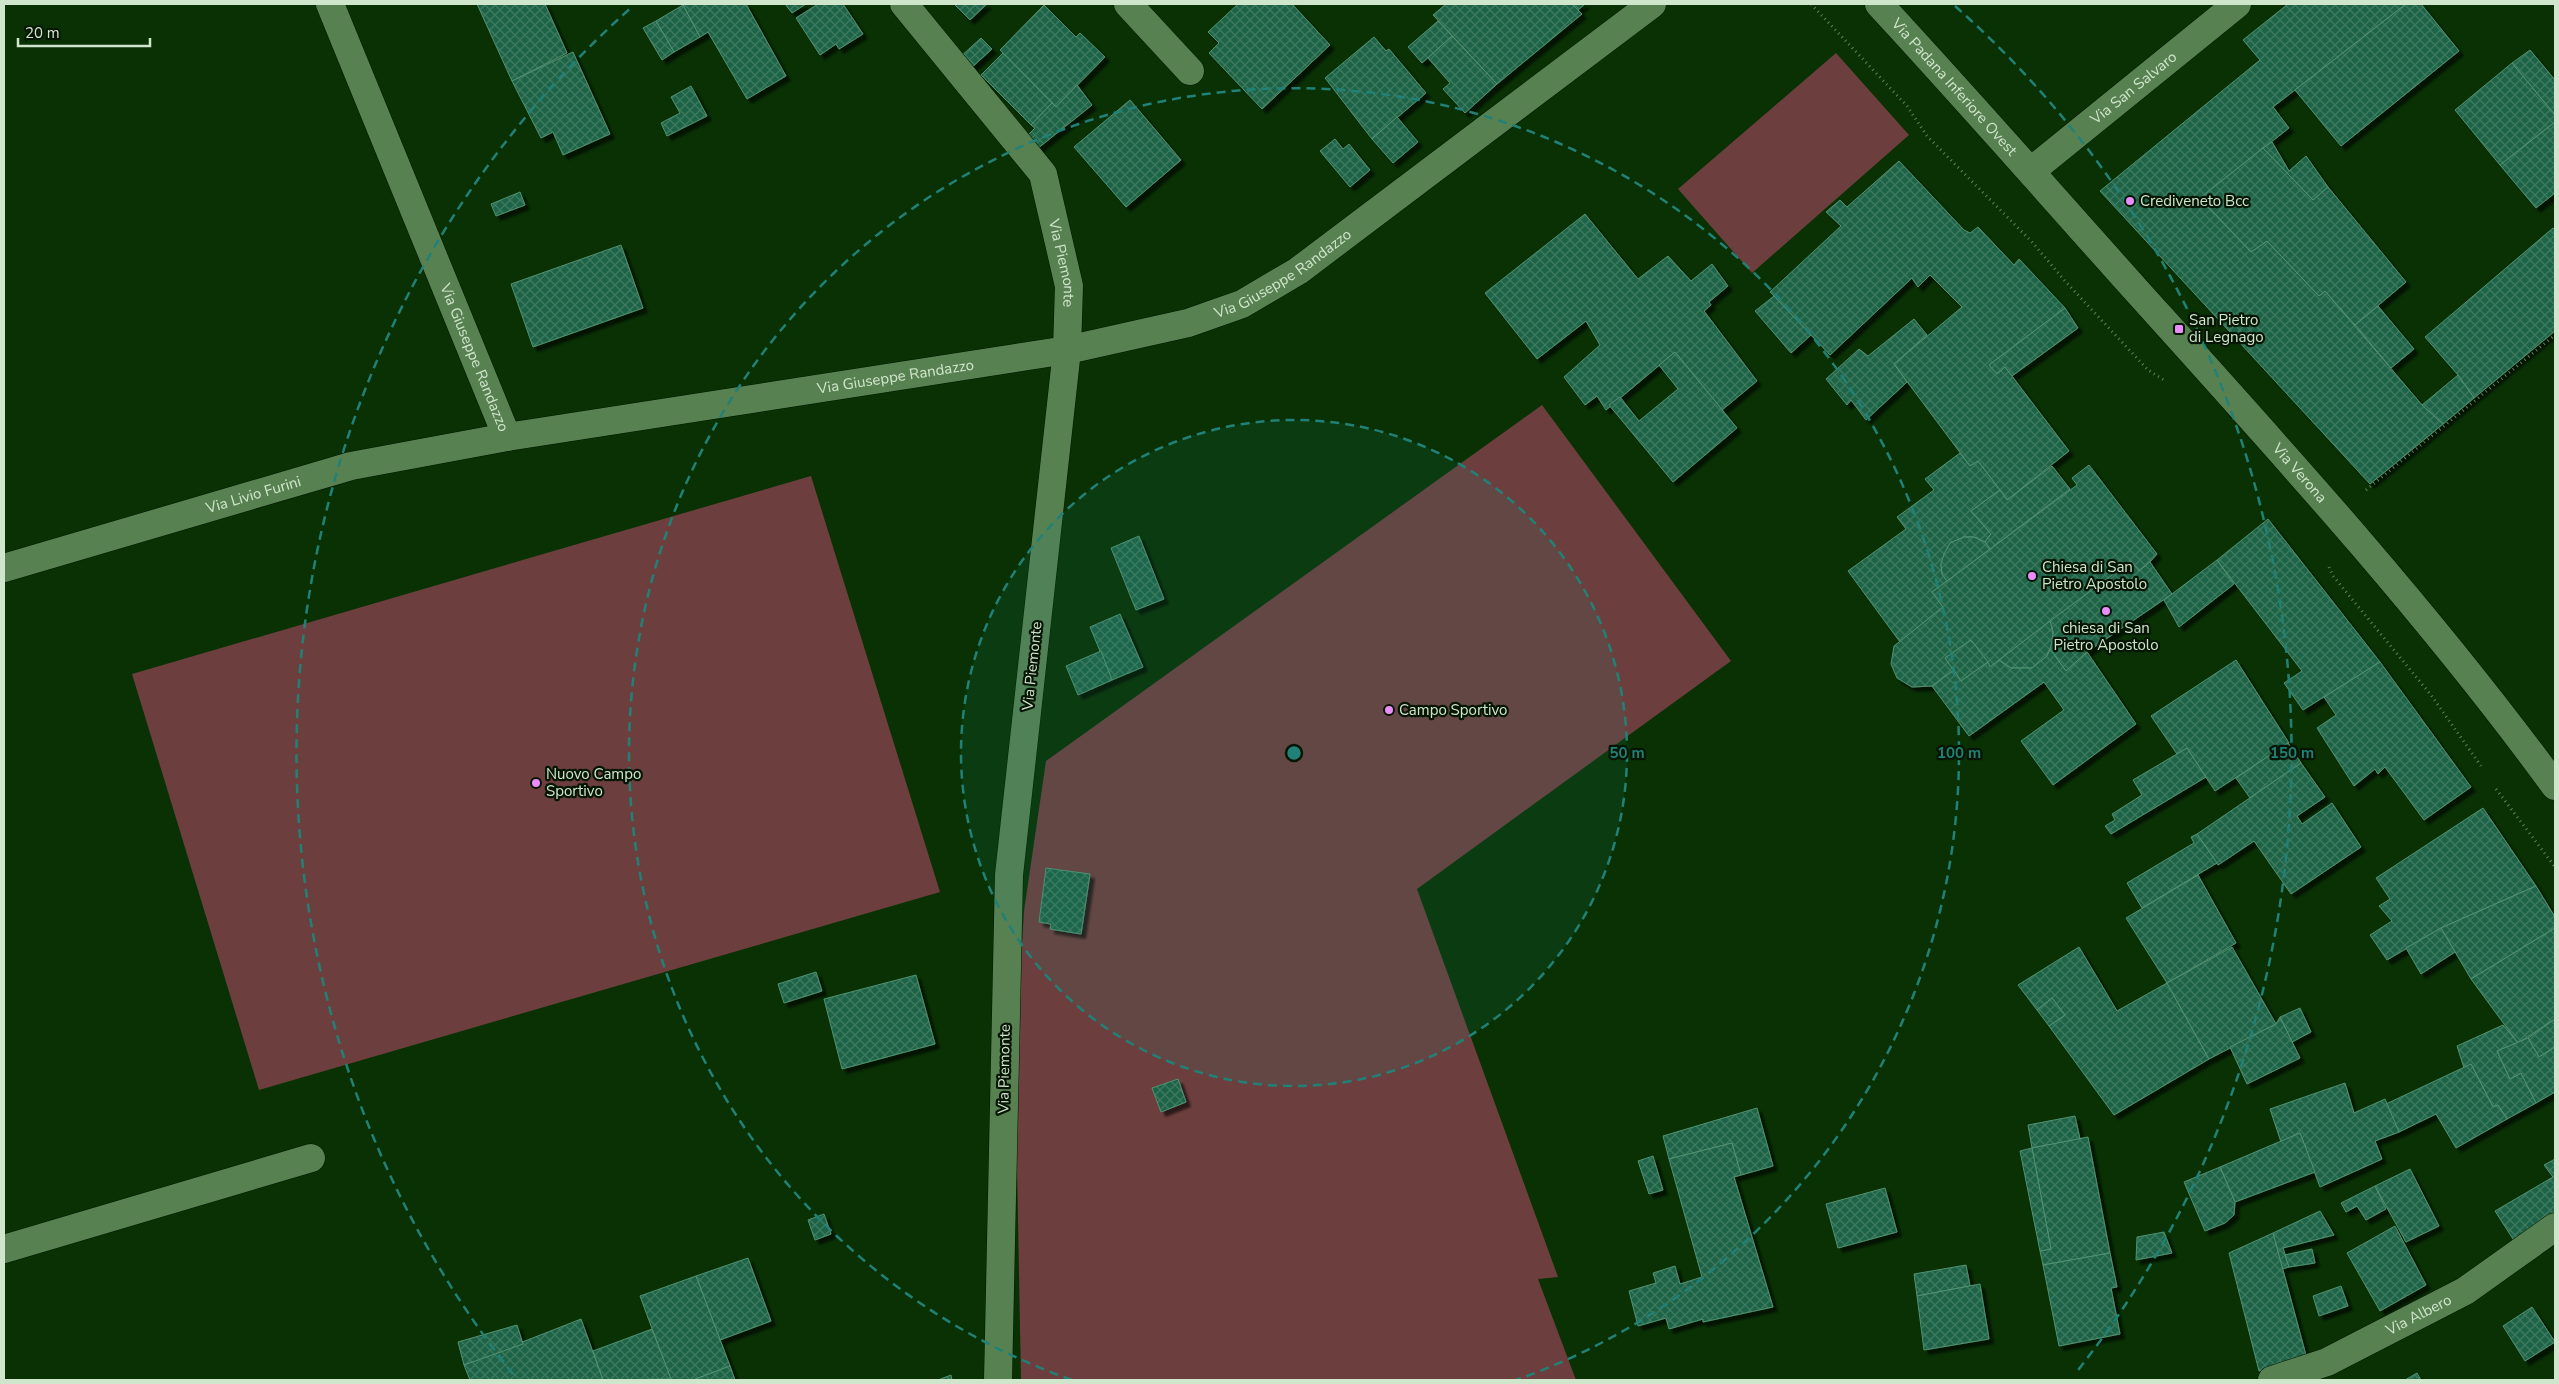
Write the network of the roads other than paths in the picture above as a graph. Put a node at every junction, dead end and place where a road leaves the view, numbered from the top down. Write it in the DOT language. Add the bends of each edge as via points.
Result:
graph roads {
  1 [pos="330,4"];
  2 [pos="904,4"];
  3 [pos="1128,4"];
  4 [pos="1652,4"];
  5 [pos="1879,4"];
  6 [pos="2237,4"];
  7 [pos="1190,71"];
  8 [pos="2032,171"];
  9 [pos="1067,350"];
  10 [pos="507,437"];
  11 [pos="4,568"];
  12 [pos="2555,786"];
  13 [pos="311,1158"];
  14 [pos="2555,1227"];
  15 [pos="4,1249"];
  16 [pos="998,1380"];
  17 [pos="2272,1380"];
  1 -- 10 [label="street, Via Giuseppe Randazzo"];
  2 -- 9 [label="street, Via Piemonte" via="1043,174 1069,286"];
  3 -- 7 [label="street"];
  4 -- 9 [label="street, Via Giuseppe Randazzo" via="1290,276 1242,304 1188,323"];
  5 -- 8 [label="street, Via Padana Inferiore Ovest"];
  6 -- 8 [label="street, Via San Salvaro"];
  8 -- 12 [label="street, Via Verona" via="2337,513"];
  9 -- 10 [label="street, Via Giuseppe Randazzo"];
  9 -- 16 [label="street, Via Piemonte" via="1008,875"];
  10 -- 11 [label="street, Via Livio Furini" via="351,466"];
  13 -- 15 [label="street"];
  14 -- 17 [label="street, Via Albero" via="2456,1295 2327,1362"];
}
